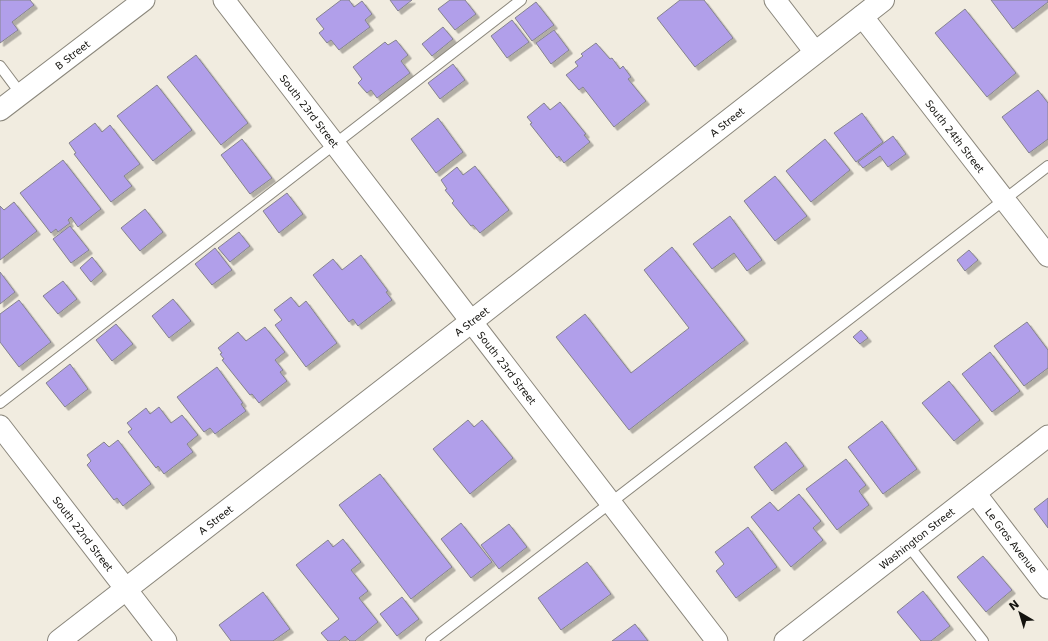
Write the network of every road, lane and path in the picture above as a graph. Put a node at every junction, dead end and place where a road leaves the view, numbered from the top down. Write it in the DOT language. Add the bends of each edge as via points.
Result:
graph roads {
  1 [pos="144,0"];
  2 [pos="224,0"];
  3 [pos="521,0"];
  4 [pos="775,0"];
  5 [pos="883,0"];
  6 [pos="862,16"];
  7 [pos="815,52"];
  8 [pos="0,66"];
  9 [pos="21,94"];
  10 [pos="0,110"];
  11 [pos="335,144"];
  12 [pos="1048,166"];
  13 [pos="1004,200"];
  14 [pos="1048,256"];
  15 [pos="472,321"];
  16 [pos="0,403"];
  17 [pos="0,426"];
  18 [pos="1048,436"];
  19 [pos="975,494"];
  20 [pos="611,503"];
  21 [pos="908,545"];
  22 [pos="1048,588"];
  23 [pos="126,589"];
  24 [pos="59,641"];
  25 [pos="166,641"];
  26 [pos="430,641"];
  27 [pos="717,641"];
  28 [pos="785,641"];
  29 [pos="983,641"];
  1 -- 9 [label="street, B Street"];
  2 -- 11 [label="street, South 23rd Street"];
  3 -- 11 [label="lane"];
  4 -- 7 [label="street"];
  5 -- 6 [label="main road, A Street"];
  6 -- 7 [label="main road, A Street"];
  6 -- 13 [label="street, South 24th Street"];
  7 -- 15 [label="main road, A Street"];
  8 -- 9 [label="lane"];
  9 -- 10 [label="street, B Street"];
  11 -- 15 [label="street, South 23rd Street"];
  11 -- 16 [label="lane"];
  12 -- 13 [label="lane"];
  13 -- 14 [label="street, South 24th Street"];
  13 -- 20 [label="lane"];
  15 -- 20 [label="street, South 23rd Street"];
  15 -- 23 [label="main road, A Street"];
  17 -- 23 [label="street, South 22nd Street"];
  18 -- 19 [label="street, Washington Street"];
  19 -- 21 [label="street, Washington Street"];
  19 -- 22 [label="street, Le Gros Avenue"];
  20 -- 26 [label="lane"];
  20 -- 27 [label="street, South 23rd Street"];
  21 -- 28 [label="street, Washington Street"];
  21 -- 29 [label="lane"];
  23 -- 24 [label="main road, A Street"];
  23 -- 25 [label="street, South 22nd Street"];
}
